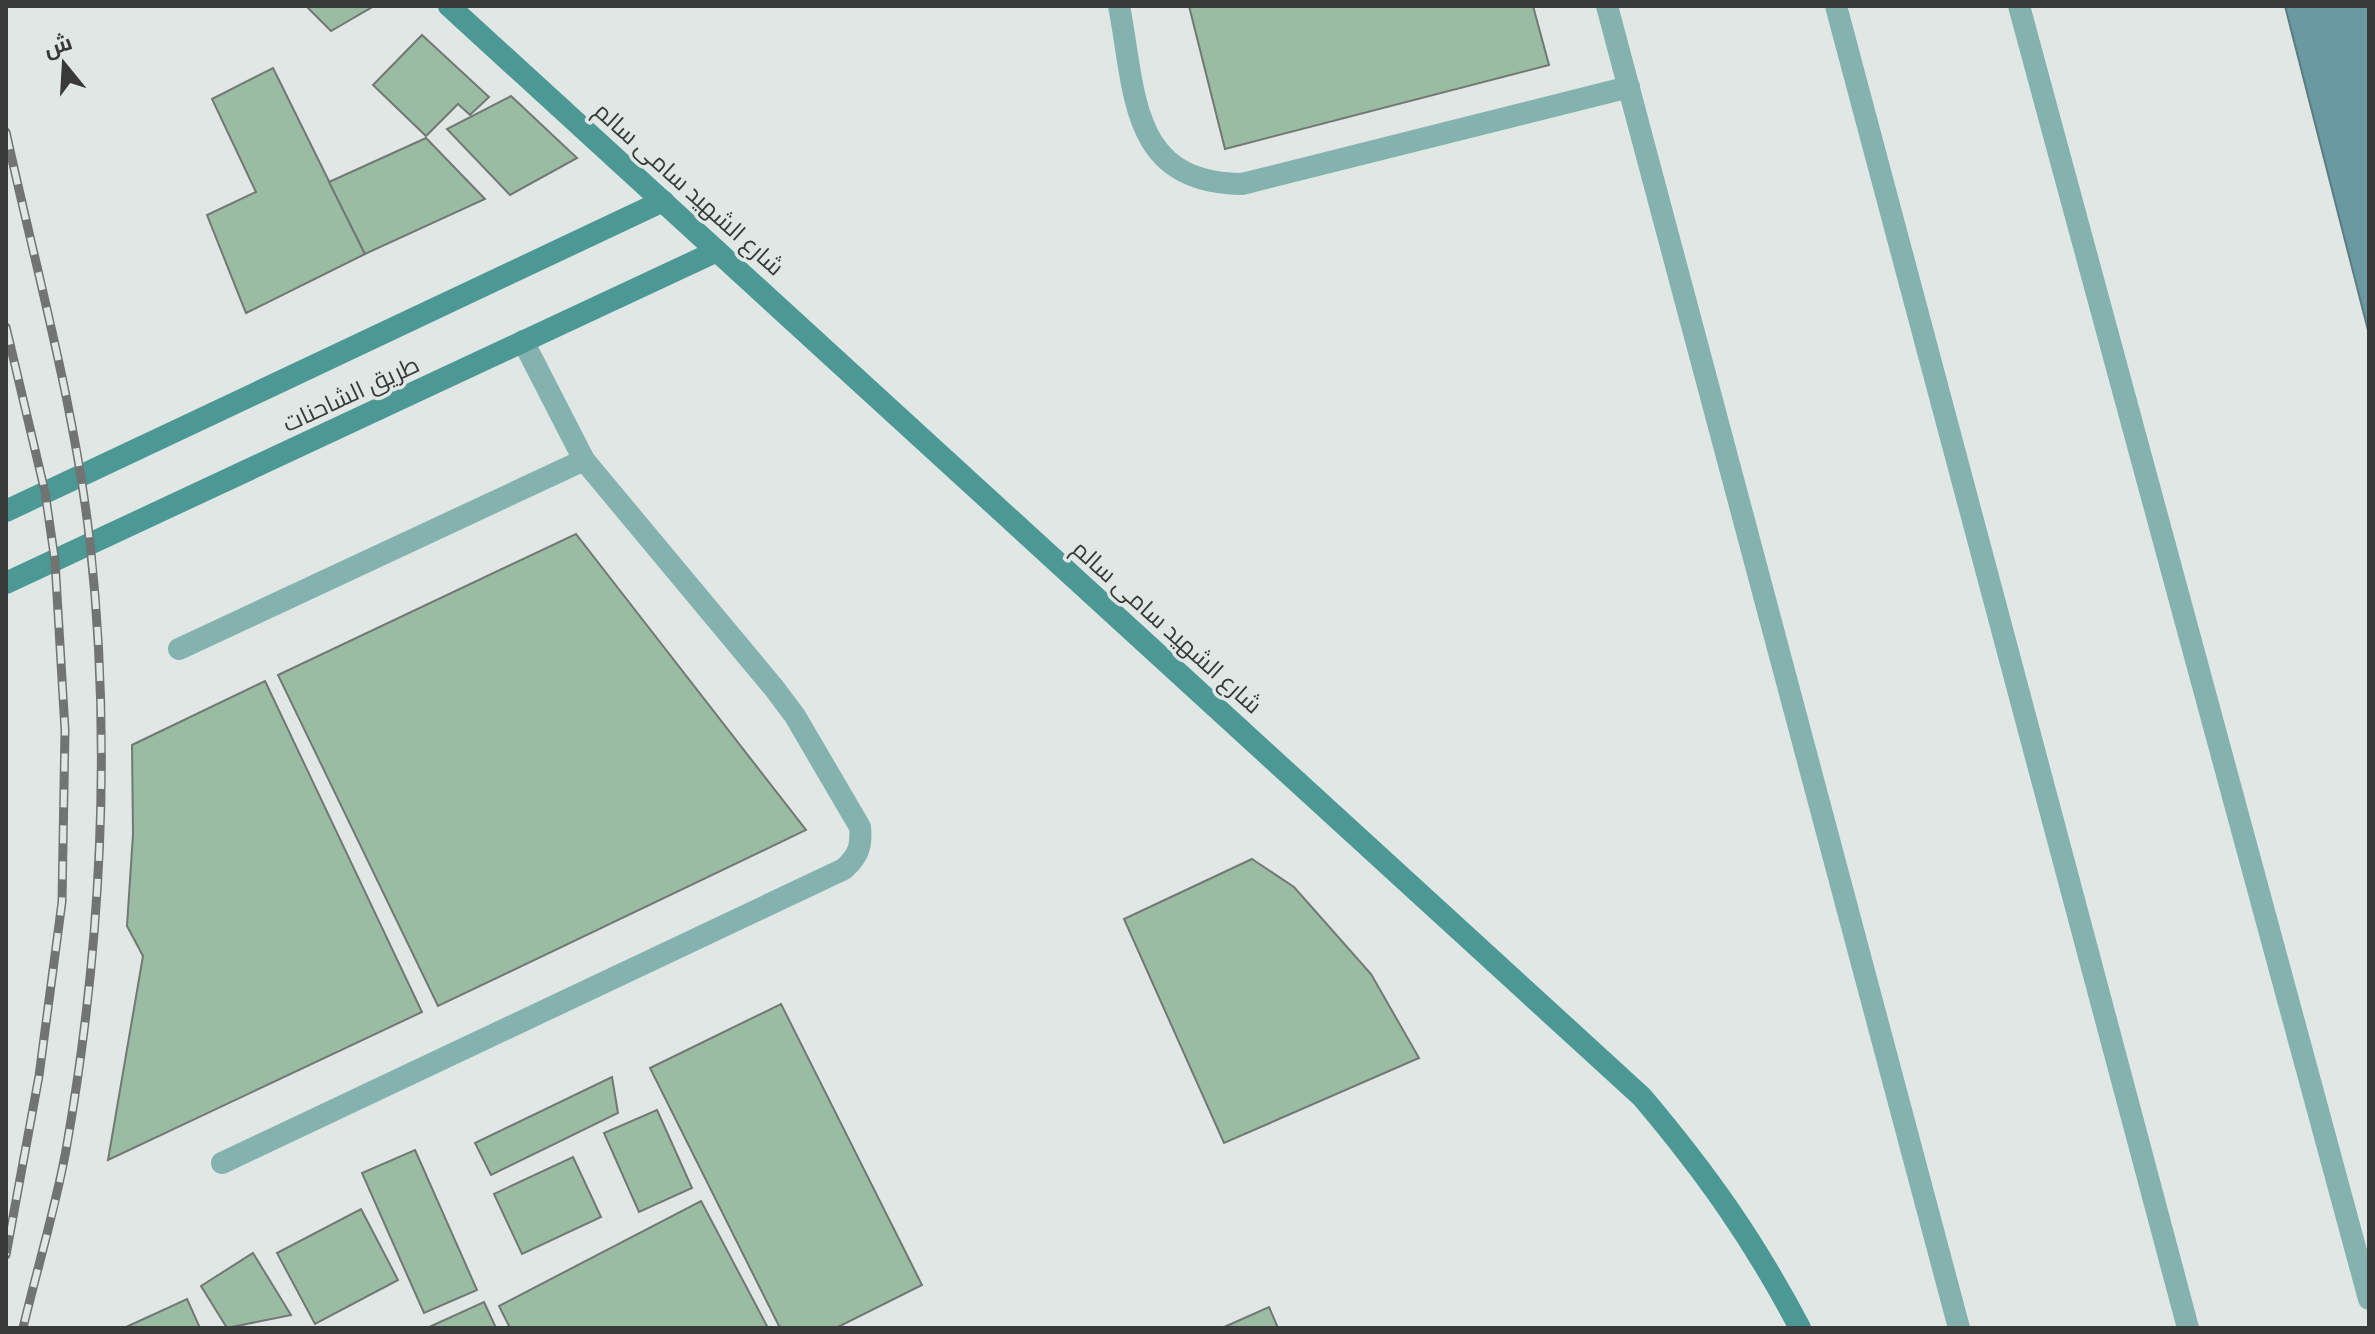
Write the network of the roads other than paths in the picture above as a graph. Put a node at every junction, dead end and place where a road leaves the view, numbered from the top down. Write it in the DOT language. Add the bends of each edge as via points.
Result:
graph roads {
  1 [pos="449,6"];
  2 [pos="1119,6"];
  3 [pos="1607,6"];
  4 [pos="1836,6"];
  5 [pos="2019,6"];
  6 [pos="1629,87"];
  7 [pos="663,201"];
  8 [pos="717,251"];
  9 [pos="523,341"];
  10 [pos="584,460"];
  11 [pos="6,511"];
  12 [pos="6,583"];
  13 [pos="179,649"];
  14 [pos="222,1163"];
  15 [pos="2369,1299"];
  16 [pos="1800,1328"];
  17 [pos="1959,1328"];
  18 [pos="2188,1328"];
  1 -- 7 [label="main road, شارع الشهيد سامى سالم"];
  2 -- 6 [label="street" via="1144,132 1161,156 1184,174 1212,184 1242,184"];
  3 -- 6 [label="street"];
  4 -- 18 [label="street"];
  5 -- 15 [label="street"];
  6 -- 17 [label="street"];
  7 -- 8 [label="main road, شارع الشهيد سامى سالم"];
  7 -- 11 [label="main road, طريق الشاحنات"];
  8 -- 9 [label="main road, طريق الشاحنات"];
  8 -- 16 [label="main road, شارع الشهيد سامى سالم" via="1642,1097 1706,1173 1762,1256"];
  9 -- 10 [label="street"];
  9 -- 12 [label="main road, طريق الشاحنات"];
  10 -- 13 [label="street"];
  10 -- 14 [label="street" via="795,716 860,827 856,859"];
}
